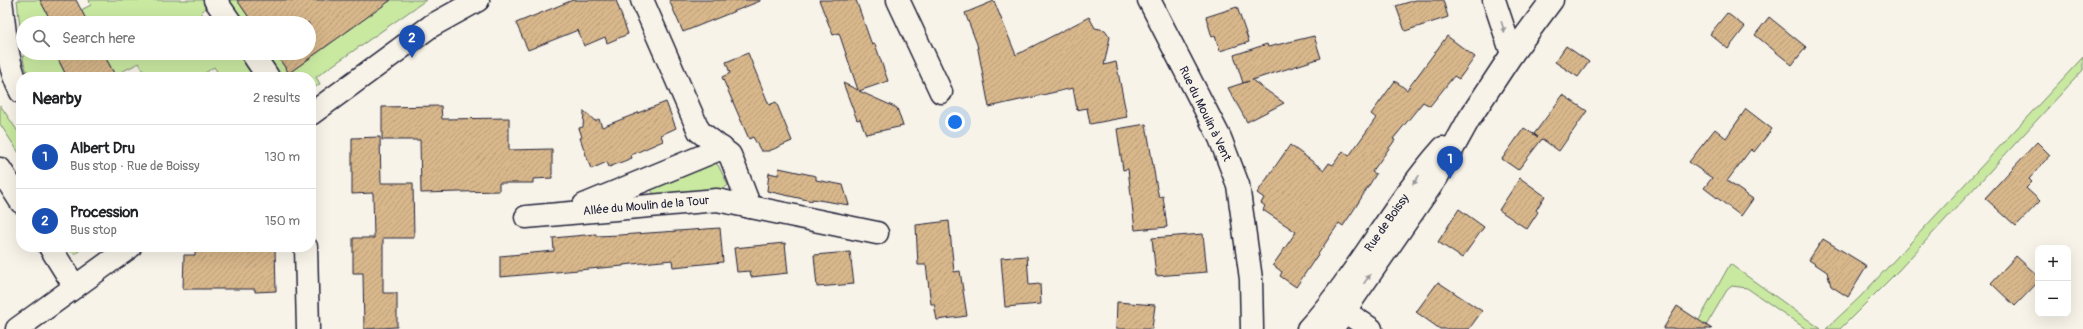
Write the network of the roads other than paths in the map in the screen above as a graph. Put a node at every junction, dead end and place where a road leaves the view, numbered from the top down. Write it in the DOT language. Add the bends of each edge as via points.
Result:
graph roads {
  1 [pos="1,0"];
  2 [pos="215,0"];
  3 [pos="478,0"];
  4 [pos="642,0"];
  5 [pos="898,0"];
  6 [pos="1149,0"];
  7 [pos="1494,0"];
  8 [pos="1552,0"];
  9 [pos="226,16"];
  10 [pos="1512,54"];
  11 [pos="16,81"];
  12 [pos="941,92"];
  13 [pos="316,110"];
  14 [pos="722,148"];
  15 [pos="0,169"];
  16 [pos="16,194"];
  17 [pos="750,207"];
  18 [pos="565,213"];
  19 [pos="526,217"];
  20 [pos="877,233"];
  21 [pos="53,252"];
  22 [pos="123,252"];
  23 [pos="306,252"];
  24 [pos="75,287"];
  25 [pos="1338,307"];
  26 [pos="17,329"];
  27 [pos="308,329"];
  28 [pos="1252,329"];
  29 [pos="1308,329"];
  30 [pos="1332,329"];
  31 [pos="1371,329"];
  1 -- 11 [label="street" via="7,50"];
  2 -- 9 [label="street"];
  3 -- 13 [label="street" via="431,26"];
  4 -- 14 [label="street" via="700,130"];
  5 -- 12 [label="street"];
  6 -- 28 [label="street, Rue du Moulin à Vent" via="1220,138 1238,185 1251,278"];
  7 -- 10 [label="street, one-way"];
  8 -- 10 [label="street, Rue de Boissy"];
  10 -- 25 [label="street, Rue de Boissy" via="1469,119 1437,178"];
  14 -- 17 [label="street" via="730,155"];
  14 -- 18 [label="street, Allée du Moulin de la Tour"];
  15 -- 16 [label="street"];
  17 -- 18 [label="street, Allée du Moulin de la Tour" via="718,200"];
  17 -- 20 [label="street, Allée du Moulin de la Tour"];
  18 -- 19 [label="street, Allée du Moulin de la Tour"];
  21 -- 24 [label="street"];
  22 -- 24 [label="street"];
  23 -- 27 [label="street"];
  24 -- 26 [label="street"];
  25 -- 29 [label="street, Rue de Boissy"];
  25 -- 30 [label="street, Rue de Boissy"];
  25 -- 31 [label="street"];
}
